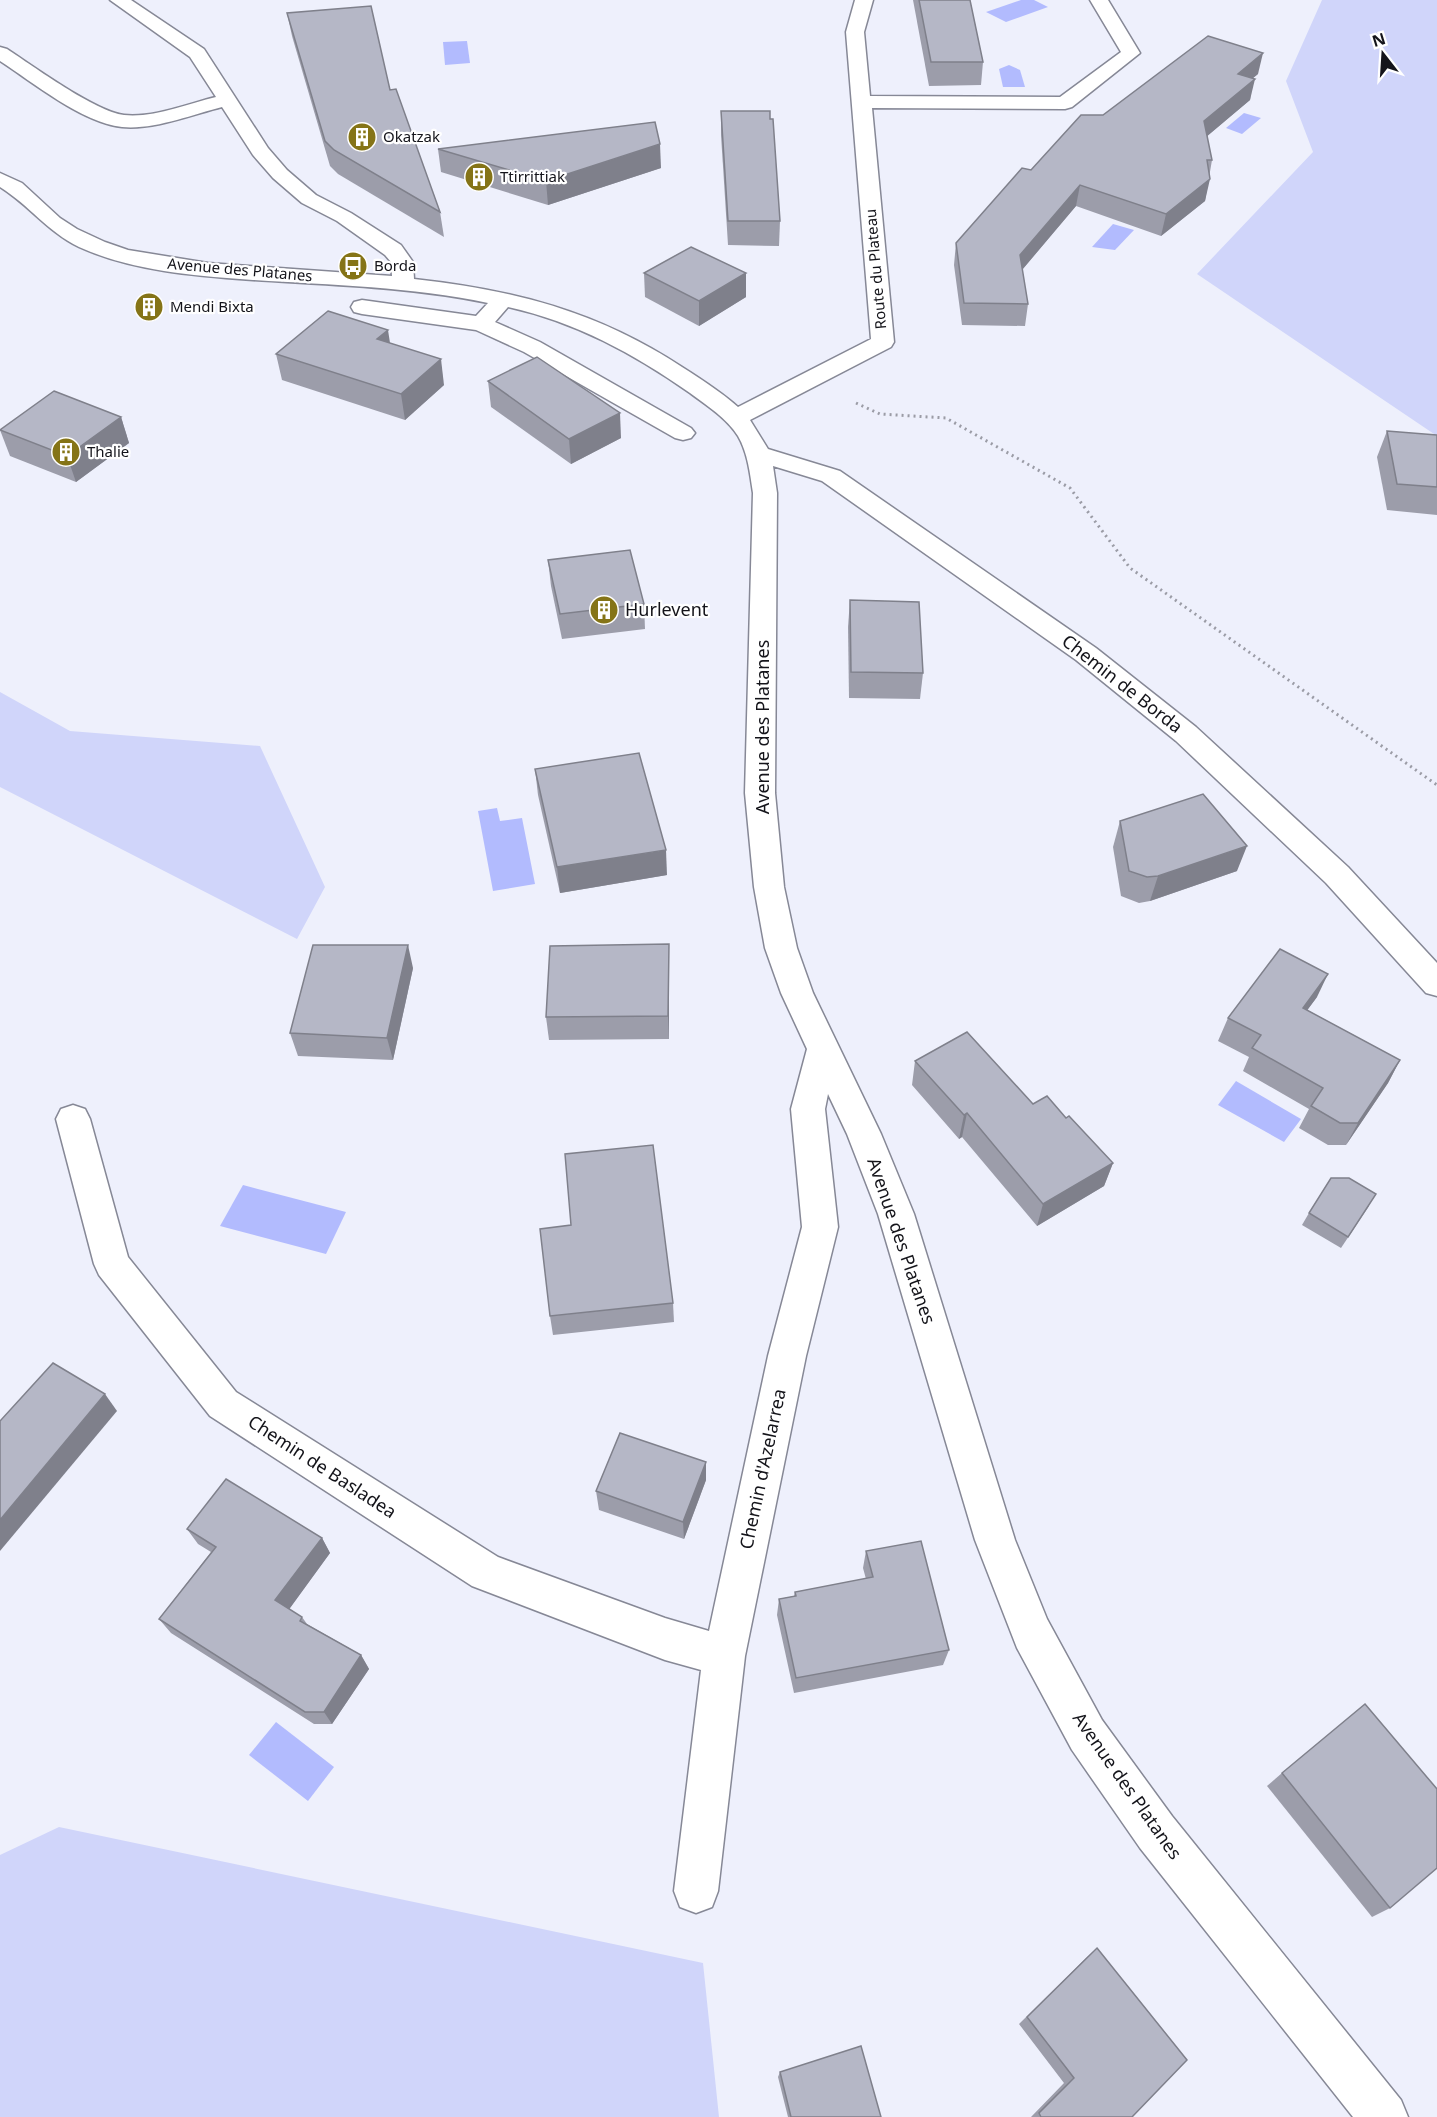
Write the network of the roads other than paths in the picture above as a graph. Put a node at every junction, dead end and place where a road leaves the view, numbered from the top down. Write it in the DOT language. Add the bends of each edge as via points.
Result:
graph roads {
  1 [pos="119,0"];
  2 [pos="864,0"];
  3 [pos="1100,0"];
  4 [pos="0,53"];
  5 [pos="226,100"];
  6 [pos="861,102"];
  7 [pos="0,179"];
  8 [pos="403,284"];
  9 [pos="502,300"];
  10 [pos="362,307"];
  11 [pos="482,324"];
  12 [pos="735,418"];
  13 [pos="683,434"];
  14 [pos="757,453"];
  15 [pos="1437,984"];
  16 [pos="823,1050"];
  17 [pos="73,1119"];
  18 [pos="724,1656"];
  19 [pos="696,1891"];
  20 [pos="1384,2117"];
  1 -- 5 [label="street" via="197,53"];
  2 -- 6 [label="street, Route du Plateau" via="855,32"];
  3 -- 6 [label="street" via="1131,53 1065,103"];
  4 -- 5 [label="street" via="94,111 122,121"];
  5 -- 8 [label="street" via="260,151 294,188 393,250 402,262"];
  6 -- 12 [label="street, Route du Plateau" via="883,342"];
  7 -- 8 [label="street, Avenue des Platanes" via="20,191 54,223 100,248 124,255 211,269"];
  8 -- 9 [label="street, Avenue des Platanes"];
  9 -- 11 [label="street"];
  9 -- 12 [label="street, Avenue des Platanes" via="559,315 616,337 685,380"];
  10 -- 11 [label="street"];
  11 -- 13 [label="street" via="532,346"];
  12 -- 14 [label="street, Avenue des Platanes"];
  14 -- 15 [label="street, Chemin de Borda" via="831,476 1086,654 1186,734 1337,874"];
  14 -- 16 [label="street, Avenue des Platanes" via="765,493 760,793 769,887 781,948"];
  16 -- 18 [label="street, Chemin d'Azelarrea" via="808,1109 820,1227 787,1356"];
  16 -- 20 [label="street, Avenue des Platanes" via="864,1134 896,1214 995,1540 1032,1633 1087,1735 1156,1832"];
  17 -- 18 [label="street, Chemin de Basladea" via="112,1264 223,1404 486,1572 665,1639"];
  18 -- 19 [label="street, Chemin d'Azelarrea"];
}
